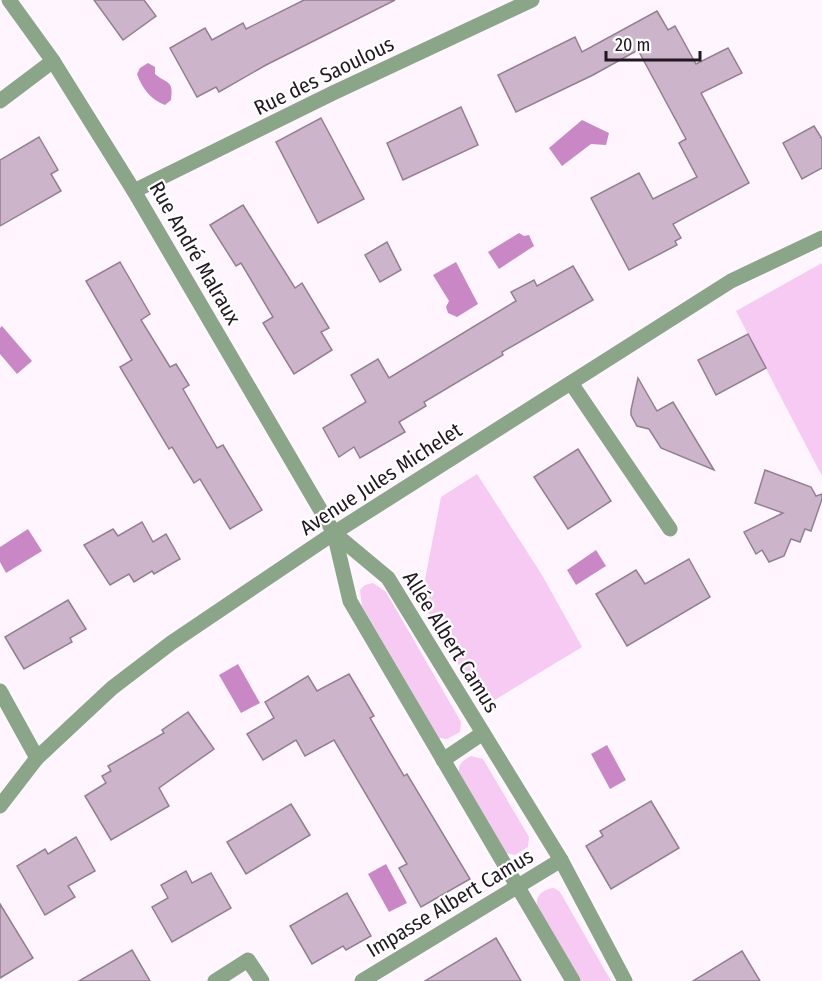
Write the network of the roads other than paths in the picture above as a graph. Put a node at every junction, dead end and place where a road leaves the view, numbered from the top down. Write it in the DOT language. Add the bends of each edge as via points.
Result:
graph roads {
  1 [pos="9,0"];
  2 [pos="532,0"];
  3 [pos="53,61"];
  4 [pos="0,101"];
  5 [pos="134,191"];
  6 [pos="822,238"];
  7 [pos="571,383"];
  8 [pos="670,529"];
  9 [pos="334,534"];
  10 [pos="0,691"];
  11 [pos="483,733"];
  12 [pos="37,758"];
  13 [pos="443,760"];
  14 [pos="0,806"];
  15 [pos="561,860"];
  16 [pos="518,886"];
  17 [pos="215,981"];
  18 [pos="262,981"];
  19 [pos="362,981"];
  20 [pos="573,981"];
  21 [pos="625,981"];
  1 -- 3 [label="street, Rue André Malraux"];
  2 -- 5 [label="street, Rue des Saoulous"];
  3 -- 4 [label="street"];
  3 -- 5 [label="street, Rue André Malraux"];
  5 -- 9 [label="street, Rue André Malraux"];
  6 -- 7 [label="street, Avenue Jules Michelet" via="731,281"];
  7 -- 8 [label="street"];
  7 -- 9 [label="street, Avenue Jules Michelet"];
  9 -- 11 [label="street, Allée Albert Camus" via="388,578"];
  9 -- 12 [label="street, Avenue Jules Michelet" via="171,643 112,688"];
  9 -- 13 [label="street" via="350,601"];
  10 -- 12 [label="street"];
  11 -- 13 [label="street"];
  11 -- 15 [label="street, Allée Albert Camus"];
  12 -- 14 [label="street, Avenue Jules Michelet"];
  13 -- 16 [label="street"];
  15 -- 16 [label="street, Impasse Albert Camus"];
  15 -- 21 [label="street, Allée Albert Camus"];
  16 -- 19 [label="street, Impasse Albert Camus"];
  16 -- 20 [label="street"];
  17 -- 18 [label="street" via="248,960"];
}
